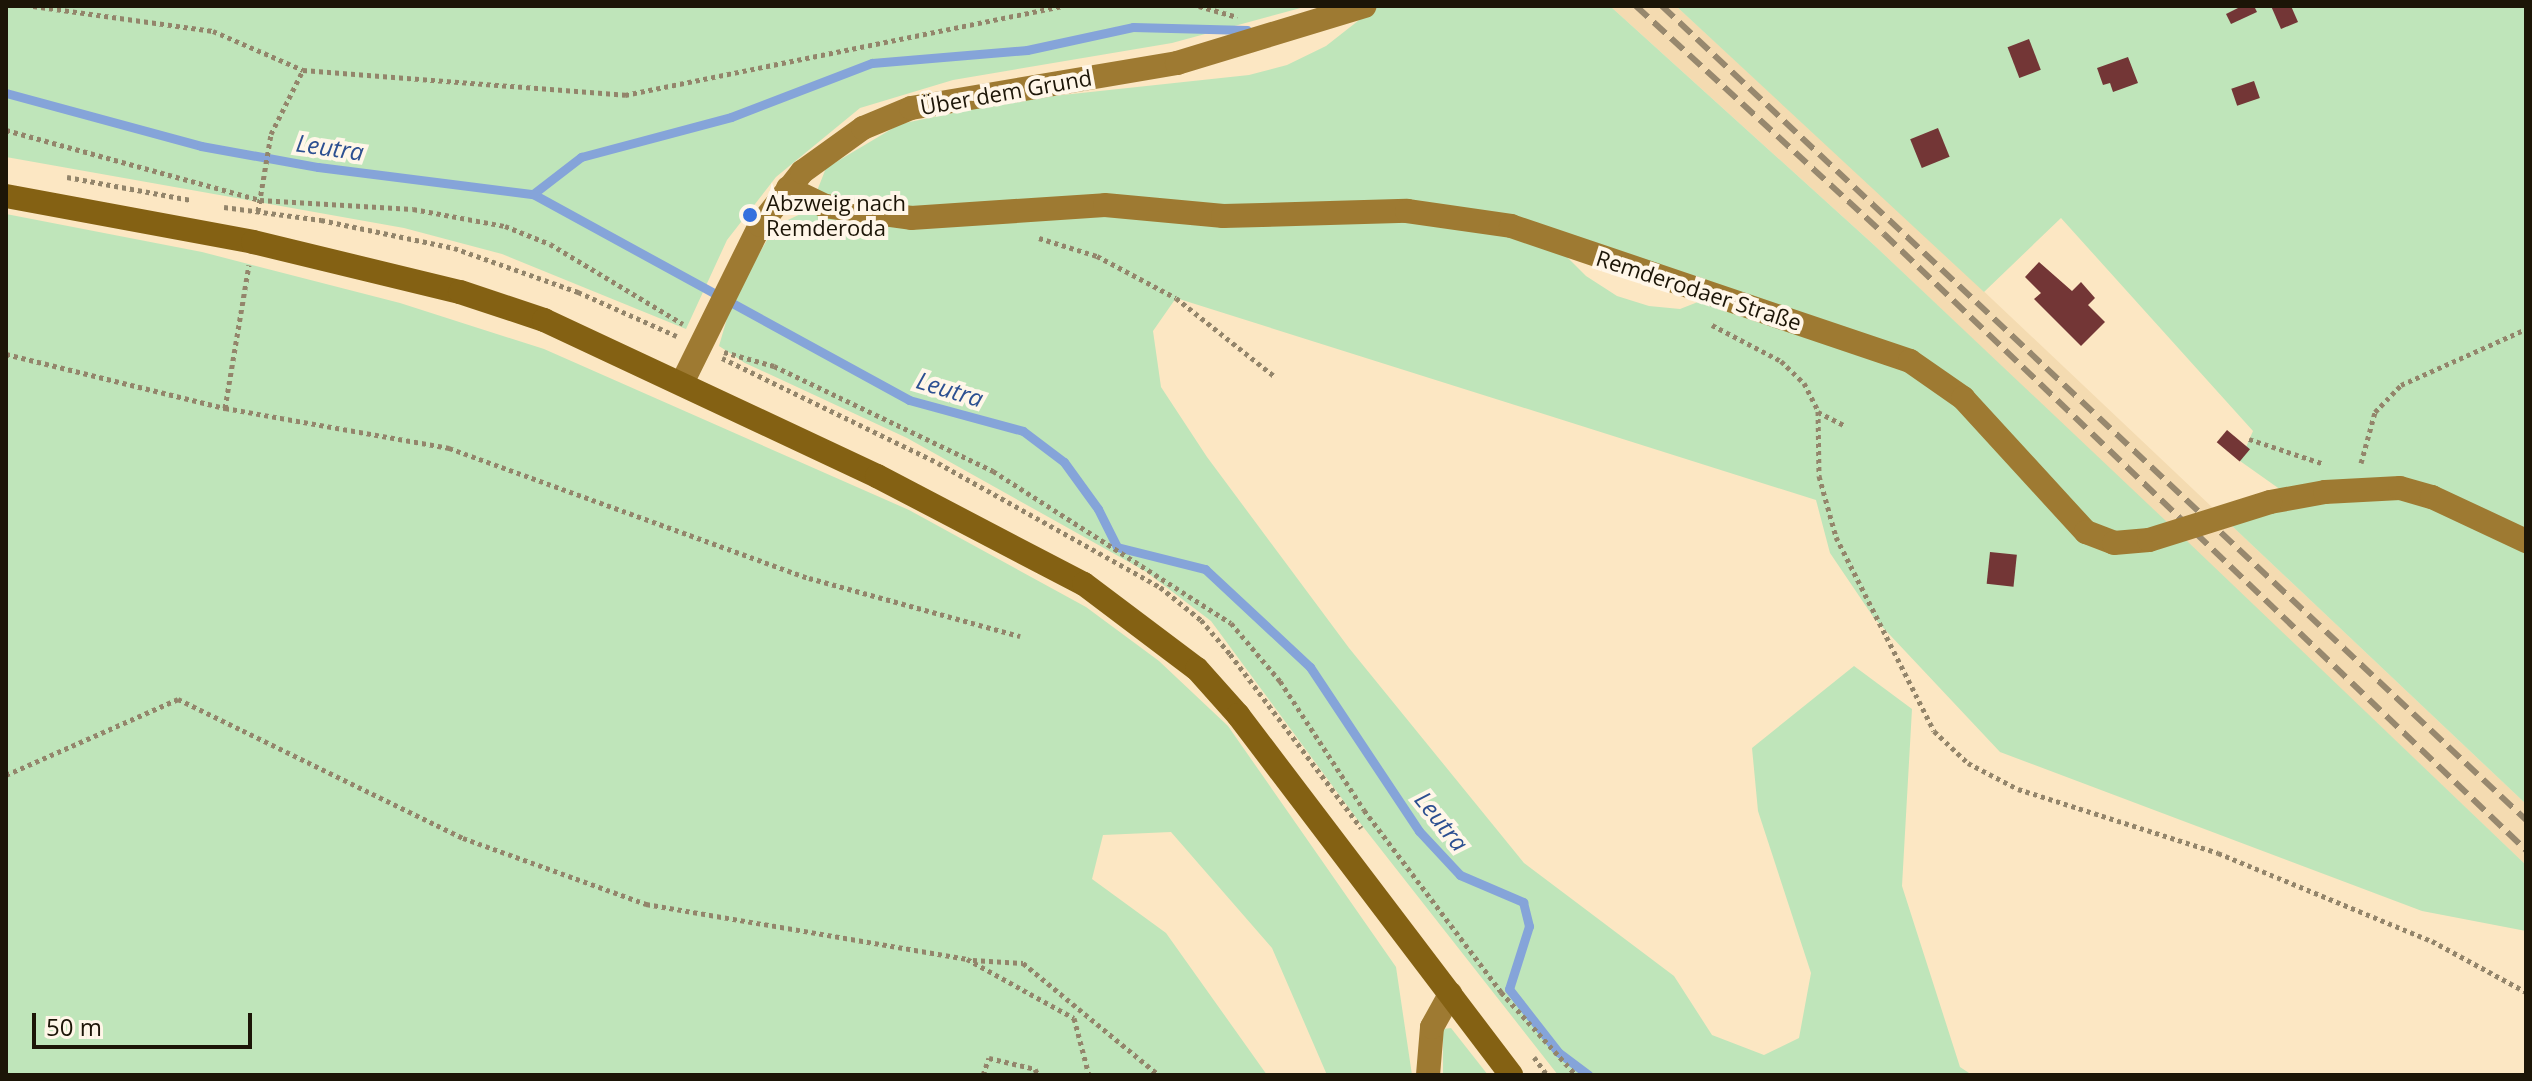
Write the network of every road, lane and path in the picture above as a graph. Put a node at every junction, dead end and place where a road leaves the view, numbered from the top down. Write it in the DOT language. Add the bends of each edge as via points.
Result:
graph roads {
  1 [pos="33,6"];
  2 [pos="1061,6"];
  3 [pos="1365,6"];
  4 [pos="303,70"];
  5 [pos="788,188"];
  6 [pos="262,190"];
  7 [pos="6,196"];
  8 [pos="1024,233"];
  9 [pos="253,242"];
  10 [pos="1705,321"];
  11 [pos="2526,329"];
  12 [pos="6,354"];
  13 [pos="1274,376"];
  14 [pos="683,381"];
  15 [pos="225,408"];
  16 [pos="1818,411"];
  17 [pos="1846,426"];
  18 [pos="2360,468"];
  19 [pos="2526,541"];
  20 [pos="1020,636"];
  21 [pos="6,775"];
  22 [pos="967,959"];
  23 [pos="2526,992"];
  24 [pos="1450,994"];
  25 [pos="983,1075"];
  26 [pos="1038,1075"];
  27 [pos="1089,1075"];
  28 [pos="1159,1075"];
  29 [pos="1428,1075"];
  30 [pos="1511,1075"];
  1 -- 4 [label="path" via="213,31"];
  2 -- 4 [label="path" via="625,95"];
  3 -- 5 [label="street, Über dem Grund" via="1177,63 911,108 833,147"];
  4 -- 6 [label="path" via="271,134"];
  5 -- 14 [label="street, Über dem Grund" via="744,249"];
  5 -- 19 [label="street, Remderodaer Straße, bridge" via="825,206 911,218 1105,205 1223,216 1407,211 1511,226 1910,361 1963,398 2086,532 2114,543 2149,540 2270,502 2400,488 2432,497"];
  7 -- 9 [label="main road"];
  8 -- 13 [label="path" via="1097,256 1176,298"];
  9 -- 14 [label="main road" via="460,292 544,320"];
  9 -- 15 [label="path"];
  10 -- 16 [label="path" via="1781,361 1804,383"];
  11 -- 18 [label="path" via="2401,385 2375,412"];
  12 -- 15 [label="path"];
  14 -- 24 [label="main road" via="1000,537 1143,623 1197,669 1238,715"];
  15 -- 20 [label="path" via="449,448 809,578"];
  16 -- 17 [label="path"];
  16 -- 23 [label="path" via="1819,476 1836,537 1934,731 1968,763 2018,789 2218,853 2418,935"];
  21 -- 22 [label="path" via="178,699 463,838 646,904"];
  22 -- 27 [label="path" via="1074,1018"];
  22 -- 28 [label="path" via="1023,963"];
  24 -- 29 [label="street" via="1432,1027"];
  24 -- 30 [label="main road"];
  25 -- 26 [label="path" via="989,1058 1035,1069"];
}
